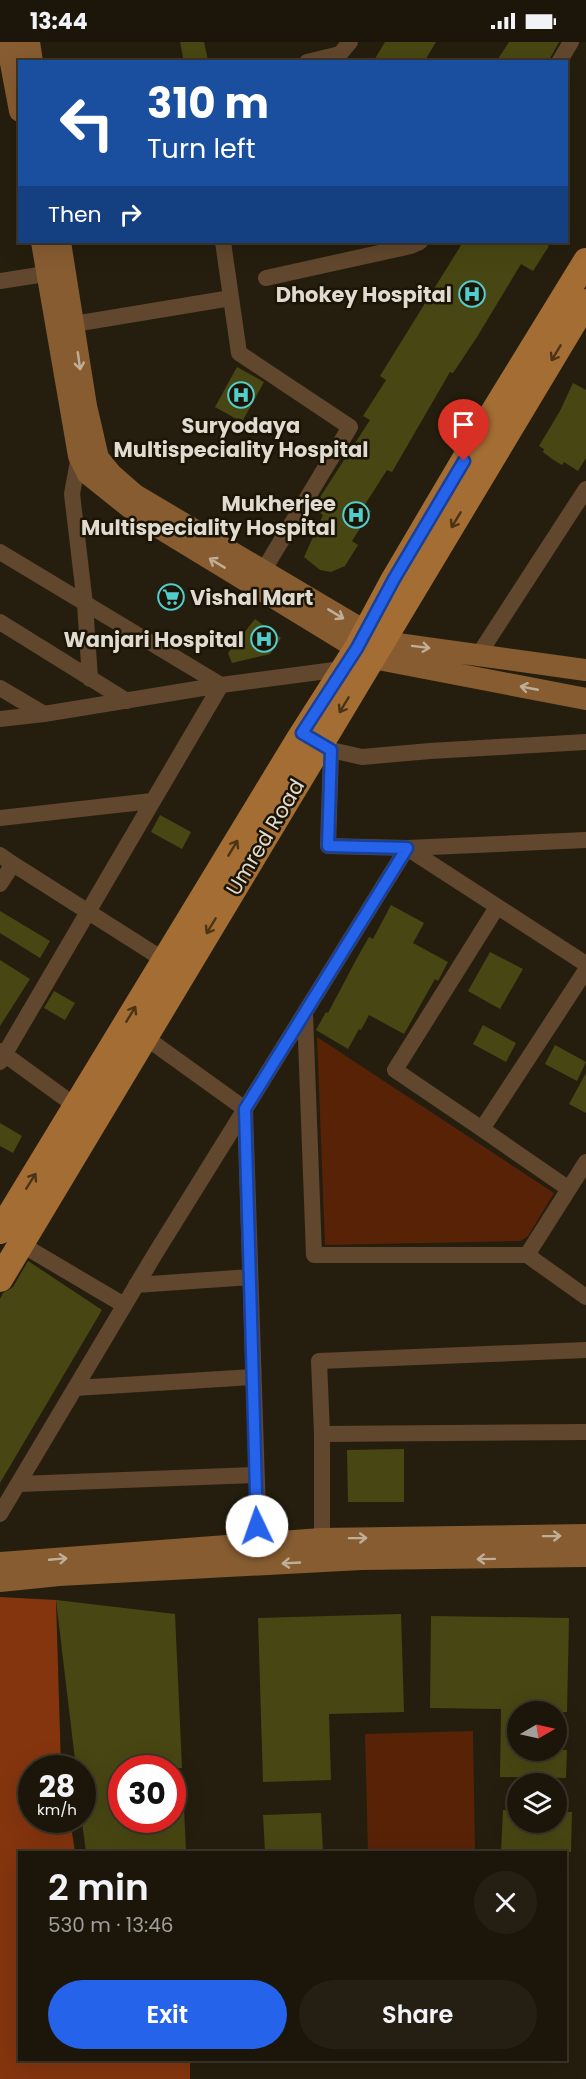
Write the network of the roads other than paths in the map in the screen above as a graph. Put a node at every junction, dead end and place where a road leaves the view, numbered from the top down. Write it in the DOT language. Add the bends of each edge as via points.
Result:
graph roads {
  1 [pos="8,42"];
  2 [pos="29,42"];
  3 [pos="314,42"];
  4 [pos="350,42"];
  5 [pos="572,42"];
  6 [pos="32,60"];
  7 [pos="312,60"];
  8 [pos="560,60"];
  9 [pos="18,100"];
  10 [pos="42,243"];
  11 [pos="60,243"];
  12 [pos="223,243"];
  13 [pos="418,243"];
  14 [pos="586,261"];
  15 [pos="56,272"];
  16 [pos="266,278"];
  17 [pos="0,281"];
  18 [pos="580,296"];
  19 [pos="231,298"];
  20 [pos="74,324"];
  21 [pos="79,456"];
  22 [pos="586,489"];
  23 [pos="0,552"];
  24 [pos="263,571"];
  25 [pos="85,604"];
  26 [pos="0,622"];
  27 [pos="370,645"];
  28 [pos="479,654"];
  29 [pos="586,670"];
  30 [pos="350,675"];
  31 [pos="90,679"];
  32 [pos="221,685"];
  33 [pos="0,688"];
  34 [pos="586,699"];
  35 [pos="128,701"];
  36 [pos="44,714"];
  37 [pos="0,719"];
  38 [pos="318,742"];
  39 [pos="586,742"];
  40 [pos="152,801"];
  41 [pos="0,818"];
  42 [pos="586,840"];
  43 [pos="407,848"];
  44 [pos="6,859"];
  45 [pos="0,884"];
  46 [pos="497,907"];
  47 [pos="88,912"];
  48 [pos="164,960"];
  49 [pos="586,964"];
  50 [pos="586,970"];
  51 [pos="305,1012"];
  52 [pos="145,1037"];
  53 [pos="2,1056"];
  54 [pos="77,1107"];
  55 [pos="245,1109"];
  56 [pos="482,1129"];
  57 [pos="586,1162"];
  58 [pos="568,1189"];
  59 [pos="7,1236"];
  60 [pos="527,1255"];
  61 [pos="250,1277"];
  62 [pos="0,1279"];
  63 [pos="136,1285"];
  64 [pos="586,1297"];
  65 [pos="124,1305"];
  66 [pos="586,1350"];
  67 [pos="253,1377"];
  68 [pos="75,1388"];
  69 [pos="586,1432"];
  70 [pos="322,1434"];
  71 [pos="255,1475"];
  72 [pos="19,1484"];
  73 [pos="0,1514"];
  74 [pos="586,1535"];
  75 [pos="321,1539"];
  76 [pos="259,1545"];
  77 [pos="586,1556"];
  78 [pos="322,1562"];
  79 [pos="0,1563"];
  80 [pos="0,1581"];
  1 -- 9 [label="main road"];
  2 -- 6 [label="main road"];
  3 -- 7 [label="street"];
  4 -- 7 [label="street" via="340,54"];
  5 -- 8 [label="street"];
  10 -- 15 [label="main road"];
  11 -- 15 [label="main road"];
  12 -- 19 [label="street"];
  13 -- 16 [label="street"];
  14 -- 18 [label="main road, Umred Road"];
  15 -- 17 [label="street"];
  15 -- 20 [label="main road"];
  15 -- 21 [label="main road"];
  18 -- 27 [label="main road, Umred Road"];
  19 -- 20 [label="street"];
  19 -- 24 [label="street" via="239,353 350,427"];
  20 -- 24 [label="main road, one-way" via="98,458 135,495"];
  21 -- 25 [label="street" via="72,494"];
  27 -- 21 [label="main road, one-way" via="142,517 88,474"];
  22 -- 28 [label="street"];
  23 -- 25 [label="street"];
  24 -- 27 [label="main road, one-way"];
  25 -- 31 [label="street"];
  25 -- 32 [label="street"];
  26 -- 31 [label="street"];
  27 -- 28 [label="main road, one-way"];
  27 -- 30 [label="main road, Umred Road"];
  34 -- 27 [label="main road, one-way"];
  28 -- 29 [label="main road"];
  30 -- 32 [label="street"];
  30 -- 38 [label="main road, Umred Road"];
  31 -- 35 [label="street"];
  32 -- 35 [label="street"];
  32 -- 40 [label="street"];
  33 -- 36 [label="street"];
  35 -- 36 [label="street"];
  36 -- 37 [label="street"];
  38 -- 39 [label="street" via="362,757"];
  38 -- 43 [label="street" via="328,846"];
  48 -- 38 [label="main road, one-way"];
  38 -- 52 [label="main road, Umred Road, one-way"];
  40 -- 41 [label="street"];
  40 -- 47 [label="street"];
  42 -- 43 [label="street"];
  43 -- 46 [label="street"];
  43 -- 51 [label="street"];
  44 -- 45 [label="street"];
  44 -- 47 [label="street"];
  46 -- 49 [label="street"];
  46 -- 56 [label="street" via="395,1070"];
  47 -- 48 [label="street"];
  47 -- 53 [label="street"];
  54 -- 48 [label="main road, one-way"];
  50 -- 56 [label="street"];
  51 -- 55 [label="street"];
  51 -- 60 [label="street" via="314,1255"];
  52 -- 55 [label="street"];
  52 -- 59 [label="main road, Umred Road"];
  53 -- 54 [label="street"];
  59 -- 54 [label="main road, one-way"];
  55 -- 61 [label="street"];
  55 -- 63 [label="street"];
  56 -- 58 [label="street"];
  57 -- 58 [label="street"];
  58 -- 60 [label="street"];
  59 -- 62 [label="main road, Umred Road"];
  59 -- 65 [label="street"];
  60 -- 64 [label="street"];
  61 -- 63 [label="street"];
  61 -- 67 [label="street"];
  63 -- 65 [label="street"];
  65 -- 68 [label="street"];
  66 -- 70 [label="street" via="319,1361"];
  67 -- 68 [label="street"];
  67 -- 71 [label="street"];
  68 -- 72 [label="street"];
  69 -- 70 [label="street"];
  70 -- 75 [label="street"];
  71 -- 72 [label="street"];
  71 -- 76 [label="street"];
  72 -- 73 [label="street"];
  75 -- 74 [label="main road, one-way"];
  75 -- 76 [label="main road"];
  75 -- 78 [label="street"];
  79 -- 76 [label="main road, one-way"];
  77 -- 78 [label="main road, one-way"];
  78 -- 80 [label="main road, one-way"];
}
